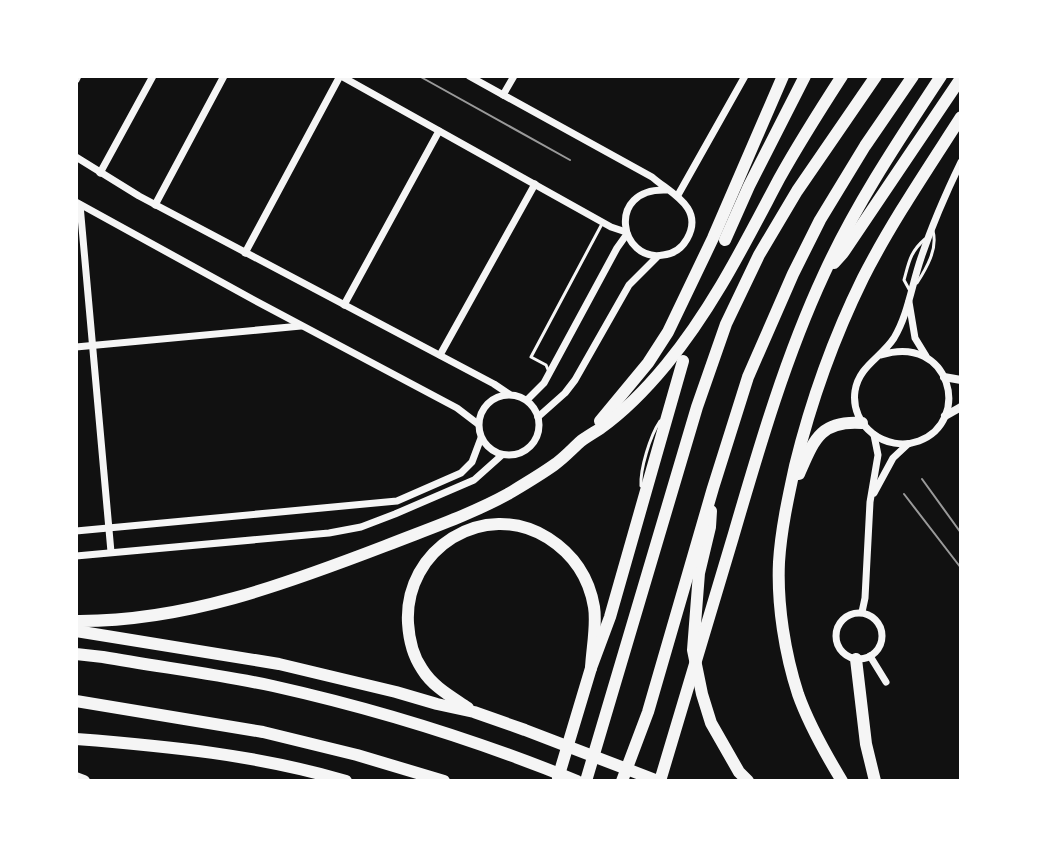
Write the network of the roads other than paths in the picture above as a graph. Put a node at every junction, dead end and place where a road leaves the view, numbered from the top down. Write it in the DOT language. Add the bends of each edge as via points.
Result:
graph roads {
  1 [pos="153,76"];
  2 [pos="224,76"];
  3 [pos="341,76"];
  4 [pos="469,76"];
  5 [pos="514,76"];
  6 [pos="745,76"];
  7 [pos="783,76"];
  8 [pos="805,76"];
  9 [pos="814,76"];
  10 [pos="842,76"];
  11 [pos="876,76"];
  12 [pos="913,76"];
  13 [pos="941,76"];
  14 [pos="961,78"];
  15 [pos="503,95"];
  16 [pos="961,117"];
  17 [pos="439,131"];
  18 [pos="772,142"];
  19 [pos="76,157"];
  20 [pos="961,162"];
  21 [pos="100,173"];
  22 [pos="535,184"];
  23 [pos="666,190"];
  24 [pos="678,195"];
  25 [pos="78,203"];
  26 [pos="155,205"];
  27 [pos="603,222"];
  28 [pos="932,227"];
  29 [pos="626,233"];
  30 [pos="725,240"];
  31 [pos="245,253"];
  32 [pos="657,257"];
  33 [pos="824,274"];
  34 [pos="910,295"];
  35 [pos="344,305"];
  36 [pos="303,326"];
  37 [pos="93,345"];
  38 [pos="76,347"];
  39 [pos="440,355"];
  40 [pos="881,355"];
  41 [pos="926,356"];
  42 [pos="683,361"];
  43 [pos="549,373"];
  44 [pos="944,377"];
  45 [pos="961,380"];
  46 [pos="509,394"];
  47 [pos="527,400"];
  48 [pos="961,407"];
  49 [pos="945,416"];
  50 [pos="538,417"];
  51 [pos="862,423"];
  52 [pos="478,424"];
  53 [pos="874,435"];
  54 [pos="481,438"];
  55 [pos="583,440"];
  56 [pos="908,444"];
  57 [pos="502,455"];
  58 [pos="713,488"];
  59 [pos="870,502"];
  60 [pos="787,503"];
  61 [pos="109,528"];
  62 [pos="76,531"];
  63 [pos="111,552"];
  64 [pos="76,556"];
  65 [pos="862,612"];
  66 [pos="76,621"];
  67 [pos="76,631"];
  68 [pos="76,654"];
  69 [pos="870,656"];
  70 [pos="856,659"];
  71 [pos="591,668"];
  72 [pos="886,682"];
  73 [pos="76,701"];
  74 [pos="474,712"];
  75 [pos="76,739"];
  76 [pos="76,778"];
  77 [pos="84,781"];
  78 [pos="346,781"];
  79 [pos="444,781"];
  80 [pos="557,781"];
  81 [pos="577,781"];
  82 [pos="586,781"];
  83 [pos="625,781"];
  84 [pos="659,781"];
  85 [pos="748,781"];
  86 [pos="842,781"];
  87 [pos="875,781"];
  1 -- 21 [label="street"];
  2 -- 26 [label="street"];
  3 -- 17 [label="street"];
  3 -- 31 [label="street"];
  4 -- 15 [label="street"];
  5 -- 15 [label="street"];
  6 -- 24 [label="street"];
  7 -- 55 [label="highway" via="668,332"];
  8 -- 18 [label="highway"];
  9 -- 18 [label="highway"];
  10 -- 55 [label="highway" via="704,315 641,393"];
  11 -- 82 [label="highway" via="797,191 726,324"];
  12 -- 58 [label="highway" via="820,220 793,274 748,377"];
  13 -- 33 [label="highway" via="890,153"];
  14 -- 33 [label="highway"];
  15 -- 23 [label="street" via="652,177"];
  16 -- 60 [label="highway" via="864,277 829,353"];
  17 -- 22 [label="street"];
  17 -- 35 [label="street"];
  18 -- 30 [label="highway"];
  19 -- 21 [label="street"];
  20 -- 28 [label="street"];
  21 -- 26 [label="street"];
  22 -- 27 [label="street"];
  22 -- 39 [label="street"];
  23 -- 24 [label="street"];
  23 -- 29 [label="street" via="640,195 630,205"];
  24 -- 32 [label="street" via="692,220 690,234 683,246"];
  25 -- 36 [label="street"];
  25 -- 37 [label="street"];
  26 -- 31 [label="street"];
  27 -- 29 [label="street"];
  27 -- 43 [label="lane" via="531,357"];
  28 -- 34 [label="street"];
  28 -- 34 [label="lane" via="932,253"];
  29 -- 32 [label="street" via="638,250"];
  29 -- 43 [label="street"];
  31 -- 35 [label="street"];
  32 -- 50 [label="street" via="629,285 575,380"];
  33 -- 84 [label="highway" via="778,389"];
  34 -- 40 [label="street"];
  34 -- 41 [label="street" via="915,338"];
  35 -- 39 [label="street"];
  36 -- 37 [label="street"];
  36 -- 52 [label="street"];
  37 -- 38 [label="street"];
  37 -- 61 [label="street"];
  39 -- 46 [label="street"];
  40 -- 41 [label="street" via="896,350"];
  40 -- 51 [label="street" via="859,378 856,409"];
  41 -- 44 [label="street"];
  42 -- 71 [label="highway"];
  43 -- 47 [label="street"];
  44 -- 45 [label="street"];
  44 -- 49 [label="street" via="949,403"];
  46 -- 47 [label="street"];
  46 -- 52 [label="street" via="493,398 482,409"];
  47 -- 50 [label="street"];
  48 -- 49 [label="street"];
  49 -- 56 [label="street" via="934,431"];
  50 -- 57 [label="street" via="531,446 517,455"];
  51 -- 53 [label="street"];
  51 -- 60 [label="highway" via="828,427 814,441"];
  52 -- 54 [label="street"];
  53 -- 56 [label="street"];
  53 -- 59 [label="street" via="878,455"];
  54 -- 57 [label="street"];
  54 -- 61 [label="street" via="472,462 461,473 397,501"];
  55 -- 66 [label="highway" via="506,495 322,570 193,609"];
  56 -- 59 [label="street" via="893,458"];
  57 -- 63 [label="street" via="474,480 361,527"];
  58 -- 83 [label="highway"];
  58 -- 85 [label="highway" via="693,650 711,723"];
  59 -- 65 [label="street"];
  60 -- 86 [label="highway" via="779,564 790,659 798,694"];
  61 -- 62 [label="street"];
  61 -- 63 [label="street"];
  63 -- 64 [label="street"];
  65 -- 69 [label="street" via="872,616 882,633 882,642"];
  65 -- 70 [label="street" via="850,614 836,633 838,645"];
  67 -- 74 [label="highway" via="279,664"];
  68 -- 81 [label="highway" via="271,686 373,711"];
  69 -- 70 [label="street"];
  69 -- 72 [label="street"];
  70 -- 87 [label="highway"];
  71 -- 74 [label="highway" via="595,611 590,588 560,545 534,529 507,524 458,533 425,563 412,588 409,641 439,689"];
  71 -- 80 [label="highway"];
  73 -- 79 [label="highway" via="263,732"];
  74 -- 84 [label="highway"];
  75 -- 78 [label="highway" via="194,750"];
  76 -- 77 [label="highway"];
}
